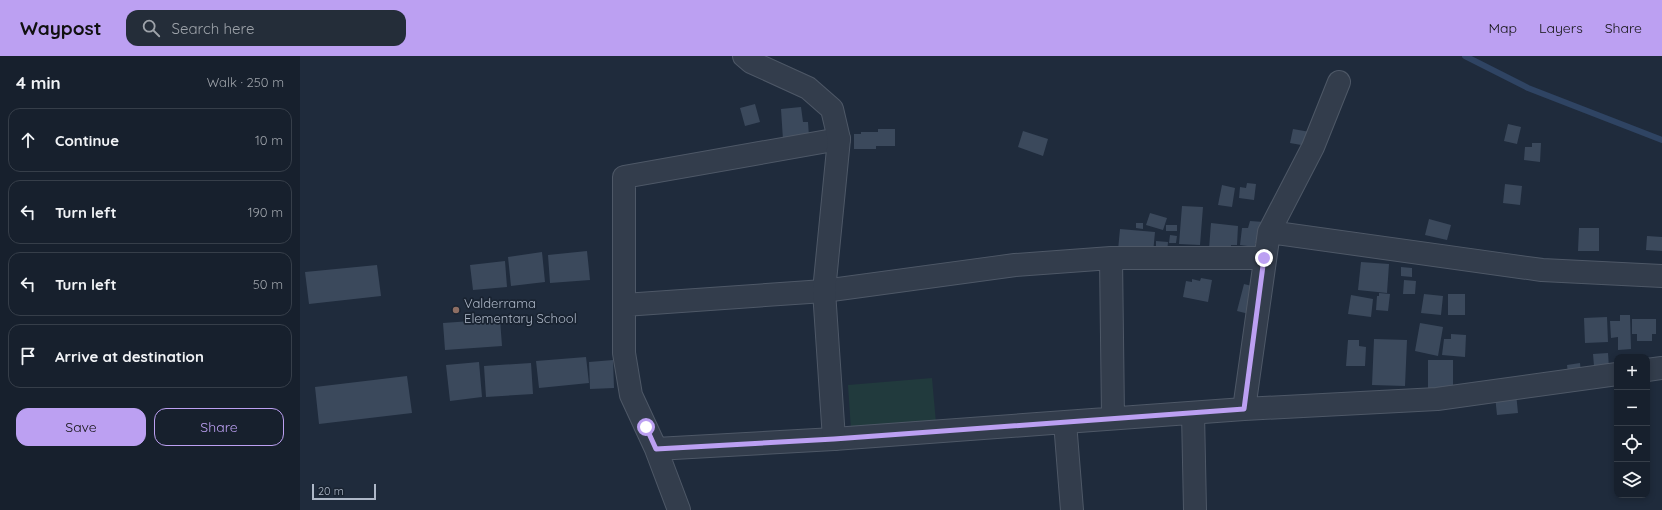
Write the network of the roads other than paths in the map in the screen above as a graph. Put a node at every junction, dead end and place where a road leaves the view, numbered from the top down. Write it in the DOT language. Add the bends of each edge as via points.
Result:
graph roads {
  1 [pos="744,56"];
  2 [pos="1339,82"];
  3 [pos="839,139"];
  4 [pos="1269,232"];
  5 [pos="1111,258"];
  6 [pos="1264,258"];
  7 [pos="1662,276"];
  8 [pos="824,292"];
  9 [pos="624,305"];
  10 [pos="1662,368"];
  11 [pos="1650,370"];
  12 [pos="1614,374"];
  13 [pos="1244,409"];
  14 [pos="1193,413"];
  15 [pos="1113,418"];
  16 [pos="1065,422"];
  17 [pos="834,439"];
  18 [pos="656,449"];
  19 [pos="679,510"];
  20 [pos="1072,510"];
  21 [pos="1195,510"];
  1 -- 3 [label="street" via="751,62 808,88 832,109"];
  2 -- 4 [label="street" via="1313,148"];
  3 -- 8 [label="street"];
  3 -- 9 [label="street" via="624,177"];
  4 -- 6 [label="street"];
  4 -- 7 [label="street" via="1542,270"];
  5 -- 6 [label="street"];
  5 -- 8 [label="street" via="1015,265"];
  5 -- 15 [label="street"];
  6 -- 13 [label="street"];
  8 -- 9 [label="street"];
  8 -- 17 [label="street"];
  9 -- 18 [label="street" via="624,353 631,395"];
  10 -- 11 [label="street"];
  12 -- 13 [label="street" via="1437,399"];
  13 -- 14 [label="street"];
  14 -- 15 [label="street"];
  14 -- 21 [label="street"];
  15 -- 16 [label="street"];
  16 -- 17 [label="street"];
  16 -- 20 [label="street"];
  17 -- 18 [label="street"];
  18 -- 19 [label="street"];
}
